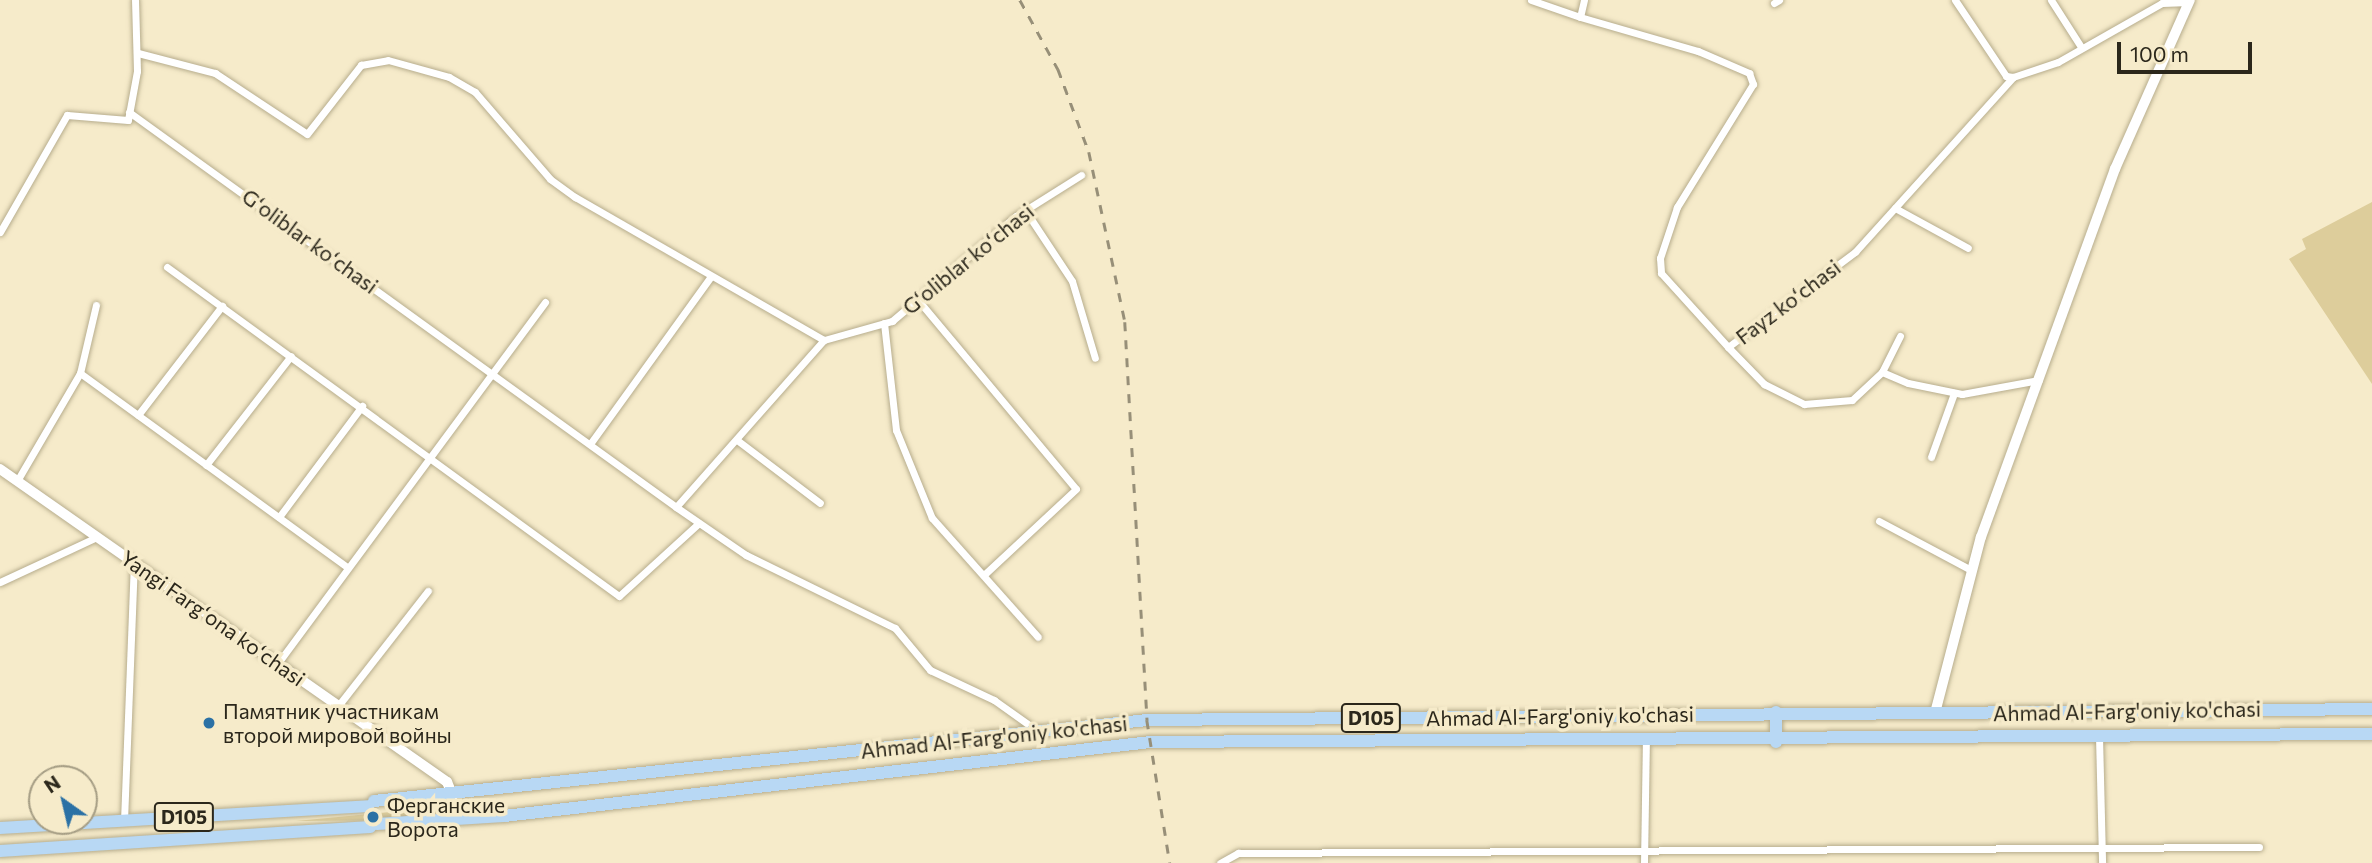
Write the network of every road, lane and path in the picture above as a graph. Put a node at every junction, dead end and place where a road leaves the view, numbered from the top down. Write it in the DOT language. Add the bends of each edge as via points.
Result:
graph roads {
  1 [pos="135,0"];
  2 [pos="1531,0"];
  3 [pos="1584,0"];
  4 [pos="1955,0"];
  5 [pos="2051,0"];
  6 [pos="2190,1"];
  7 [pos="1580,18"];
  8 [pos="2081,47"];
  9 [pos="138,53"];
  10 [pos="2013,77"];
  11 [pos="129,112"];
  12 [pos="1081,175"];
  13 [pos="1895,208"];
  14 [pos="1025,210"];
  15 [pos="0,232"];
  16 [pos="1968,247"];
  17 [pos="167,267"];
  18 [pos="711,276"];
  19 [pos="918,300"];
  20 [pos="545,302"];
  21 [pos="96,305"];
  22 [pos="222,306"];
  23 [pos="884,323"];
  24 [pos="1900,335"];
  25 [pos="824,340"];
  26 [pos="1727,347"];
  27 [pos="291,356"];
  28 [pos="1095,358"];
  29 [pos="491,372"];
  30 [pos="1882,372"];
  31 [pos="80,373"];
  32 [pos="2039,380"];
  33 [pos="1954,393"];
  34 [pos="362,406"];
  35 [pos="138,415"];
  36 [pos="737,440"];
  37 [pos="590,443"];
  38 [pos="430,455"];
  39 [pos="1931,457"];
  40 [pos="206,465"];
  41 [pos="0,469"];
  42 [pos="17,481"];
  43 [pos="820,503"];
  44 [pos="676,507"];
  45 [pos="279,517"];
  46 [pos="1879,521"];
  47 [pos="699,523"];
  48 [pos="97,537"];
  49 [pos="134,563"];
  50 [pos="347,567"];
  51 [pos="1971,570"];
  52 [pos="986,573"];
  53 [pos="0,582"];
  54 [pos="428,592"];
  55 [pos="1038,637"];
  56 [pos="278,663"];
  57 [pos="2372,703"];
  58 [pos="338,706"];
  59 [pos="2372,709"];
  60 [pos="1776,712"];
  61 [pos="1935,713"];
  62 [pos="1039,733"];
  63 [pos="2372,734"];
  64 [pos="2099,736"];
  65 [pos="1646,740"];
  66 [pos="1776,742"];
  67 [pos="730,766"];
  68 [pos="734,790"];
  69 [pos="453,796"];
  70 [pos="124,821"];
  71 [pos="0,828"];
  72 [pos="2259,847"];
  73 [pos="2102,848"];
  74 [pos="0,851"];
  75 [pos="1643,851"];
  76 [pos="1222,860"];
  77 [pos="1644,863"];
  78 [pos="2102,863"];
  1 -- 9 [label="street"];
  2 -- 7 [label="street"];
  3 -- 7 [label="street"];
  4 -- 10 [label="street" via="2006,76"];
  5 -- 8 [label="street"];
  6 -- 8 [label="street, Fayz koʻchasi" via="2162,3"];
  6 -- 32 [label="street, Fayz koʻchasi" via="2115,169"];
  7 -- 26 [label="street, Fayz koʻchasi" via="1698,51 1749,73 1753,84 1677,207 1660,258 1661,273"];
  8 -- 10 [label="street, Fayz koʻchasi"];
  9 -- 11 [label="street"];
  9 -- 18 [label="street" via="215,73 307,134 361,65 388,60 449,77 475,92 550,179"];
  10 -- 13 [label="street, Fayz koʻchasi"];
  11 -- 15 [label="street" via="123,122 67,115"];
  11 -- 29 [label="street, Gʻoliblar koʻchasi"];
  12 -- 14 [label="street, Gʻoliblar koʻchasi"];
  13 -- 16 [label="street"];
  13 -- 26 [label="street, Fayz koʻchasi" via="1825,278"];
  14 -- 19 [label="street, Gʻoliblar koʻchasi"];
  14 -- 28 [label="street" via="1072,281"];
  17 -- 22 [label="street"];
  18 -- 25 [label="street"];
  18 -- 37 [label="street"];
  19 -- 23 [label="street, Gʻoliblar koʻchasi"];
  19 -- 52 [label="street" via="1076,489"];
  20 -- 29 [label="street"];
  21 -- 31 [label="street"];
  22 -- 27 [label="street"];
  22 -- 35 [label="street"];
  23 -- 25 [label="street, Gʻoliblar koʻchasi"];
  23 -- 52 [label="street" via="896,430 919,490 932,518"];
  24 -- 30 [label="street"];
  25 -- 36 [label="street"];
  26 -- 30 [label="street" via="1764,384 1804,404 1852,400"];
  27 -- 34 [label="street"];
  27 -- 40 [label="street"];
  29 -- 37 [label="street, Gʻoliblar koʻchasi"];
  29 -- 38 [label="street"];
  30 -- 33 [label="street"];
  31 -- 35 [label="street"];
  31 -- 42 [label="street"];
  32 -- 33 [label="street"];
  32 -- 51 [label="street, Fayz koʻchasi"];
  33 -- 39 [label="street"];
  34 -- 38 [label="street"];
  34 -- 45 [label="street"];
  35 -- 40 [label="street"];
  36 -- 43 [label="street"];
  36 -- 44 [label="street"];
  37 -- 44 [label="street, Gʻoliblar koʻchasi"];
  38 -- 47 [label="street" via="619,596"];
  38 -- 50 [label="street"];
  40 -- 45 [label="street"];
  41 -- 42 [label="main road, Yangi Fargʻona koʻchasi"];
  42 -- 48 [label="main road, Yangi Fargʻona koʻchasi"];
  44 -- 47 [label="street, Gʻoliblar koʻchasi"];
  45 -- 50 [label="street"];
  46 -- 51 [label="street"];
  47 -- 62 [label="street, Gʻoliblar koʻchasi" via="746,555 895,628 930,670 994,699"];
  48 -- 49 [label="main road, Yangi Fargʻona koʻchasi"];
  48 -- 53 [label="street"];
  49 -- 56 [label="main road, Yangi Fargʻona koʻchasi"];
  49 -- 70 [label="street"];
  50 -- 56 [label="street"];
  51 -- 61 [label="street, Fayz koʻchasi"];
  52 -- 55 [label="street"];
  54 -- 58 [label="street"];
  56 -- 58 [label="main road, Yangi Fargʻona koʻchasi"];
  57 -- 59 [label="street"];
  58 -- 69 [label="main road, Yangi Fargʻona koʻchasi" via="447,782"];
  59 -- 61 [label="highway, Ahmad Al-Farg'oniy ko'chasi / D105"];
  60 -- 61 [label="highway, Ahmad Al-Farg'oniy ko'chasi / D105"];
  60 -- 62 [label="highway, Ahmad Al-Farg'oniy ko'chasi / D105" via="1147,720"];
  60 -- 66 [label="highway"];
  62 -- 67 [label="highway, Ahmad Al-Farg'oniy ko'chasi / D105"];
  63 -- 64 [label="highway, Ahmad Al-Farg'oniy ko'chasi / D105"];
  64 -- 66 [label="highway, Ahmad Al-Farg'oniy ko'chasi / D105"];
  64 -- 73 [label="street"];
  65 -- 66 [label="highway, Ahmad Al-Farg'oniy ko'chasi / D105"];
  65 -- 68 [label="highway, Ahmad Al-Farg'oniy ko'chasi / D105" via="1150,742"];
  65 -- 75 [label="street"];
  67 -- 68 [label="highway"];
  67 -- 69 [label="highway, Ahmad Al-Farg'oniy ko'chasi / D105"];
  68 -- 74 [label="highway, Ahmad Al-Farg'oniy ko'chasi / D105" via="373,826"];
  69 -- 70 [label="highway, Ahmad Al-Farg'oniy ko'chasi / D105"];
  70 -- 71 [label="highway, Ahmad Al-Farg'oniy ko'chasi / D105"];
  72 -- 73 [label="street"];
  73 -- 75 [label="street"];
  73 -- 78 [label="street"];
  75 -- 76 [label="street"];
  75 -- 77 [label="street"];
}
